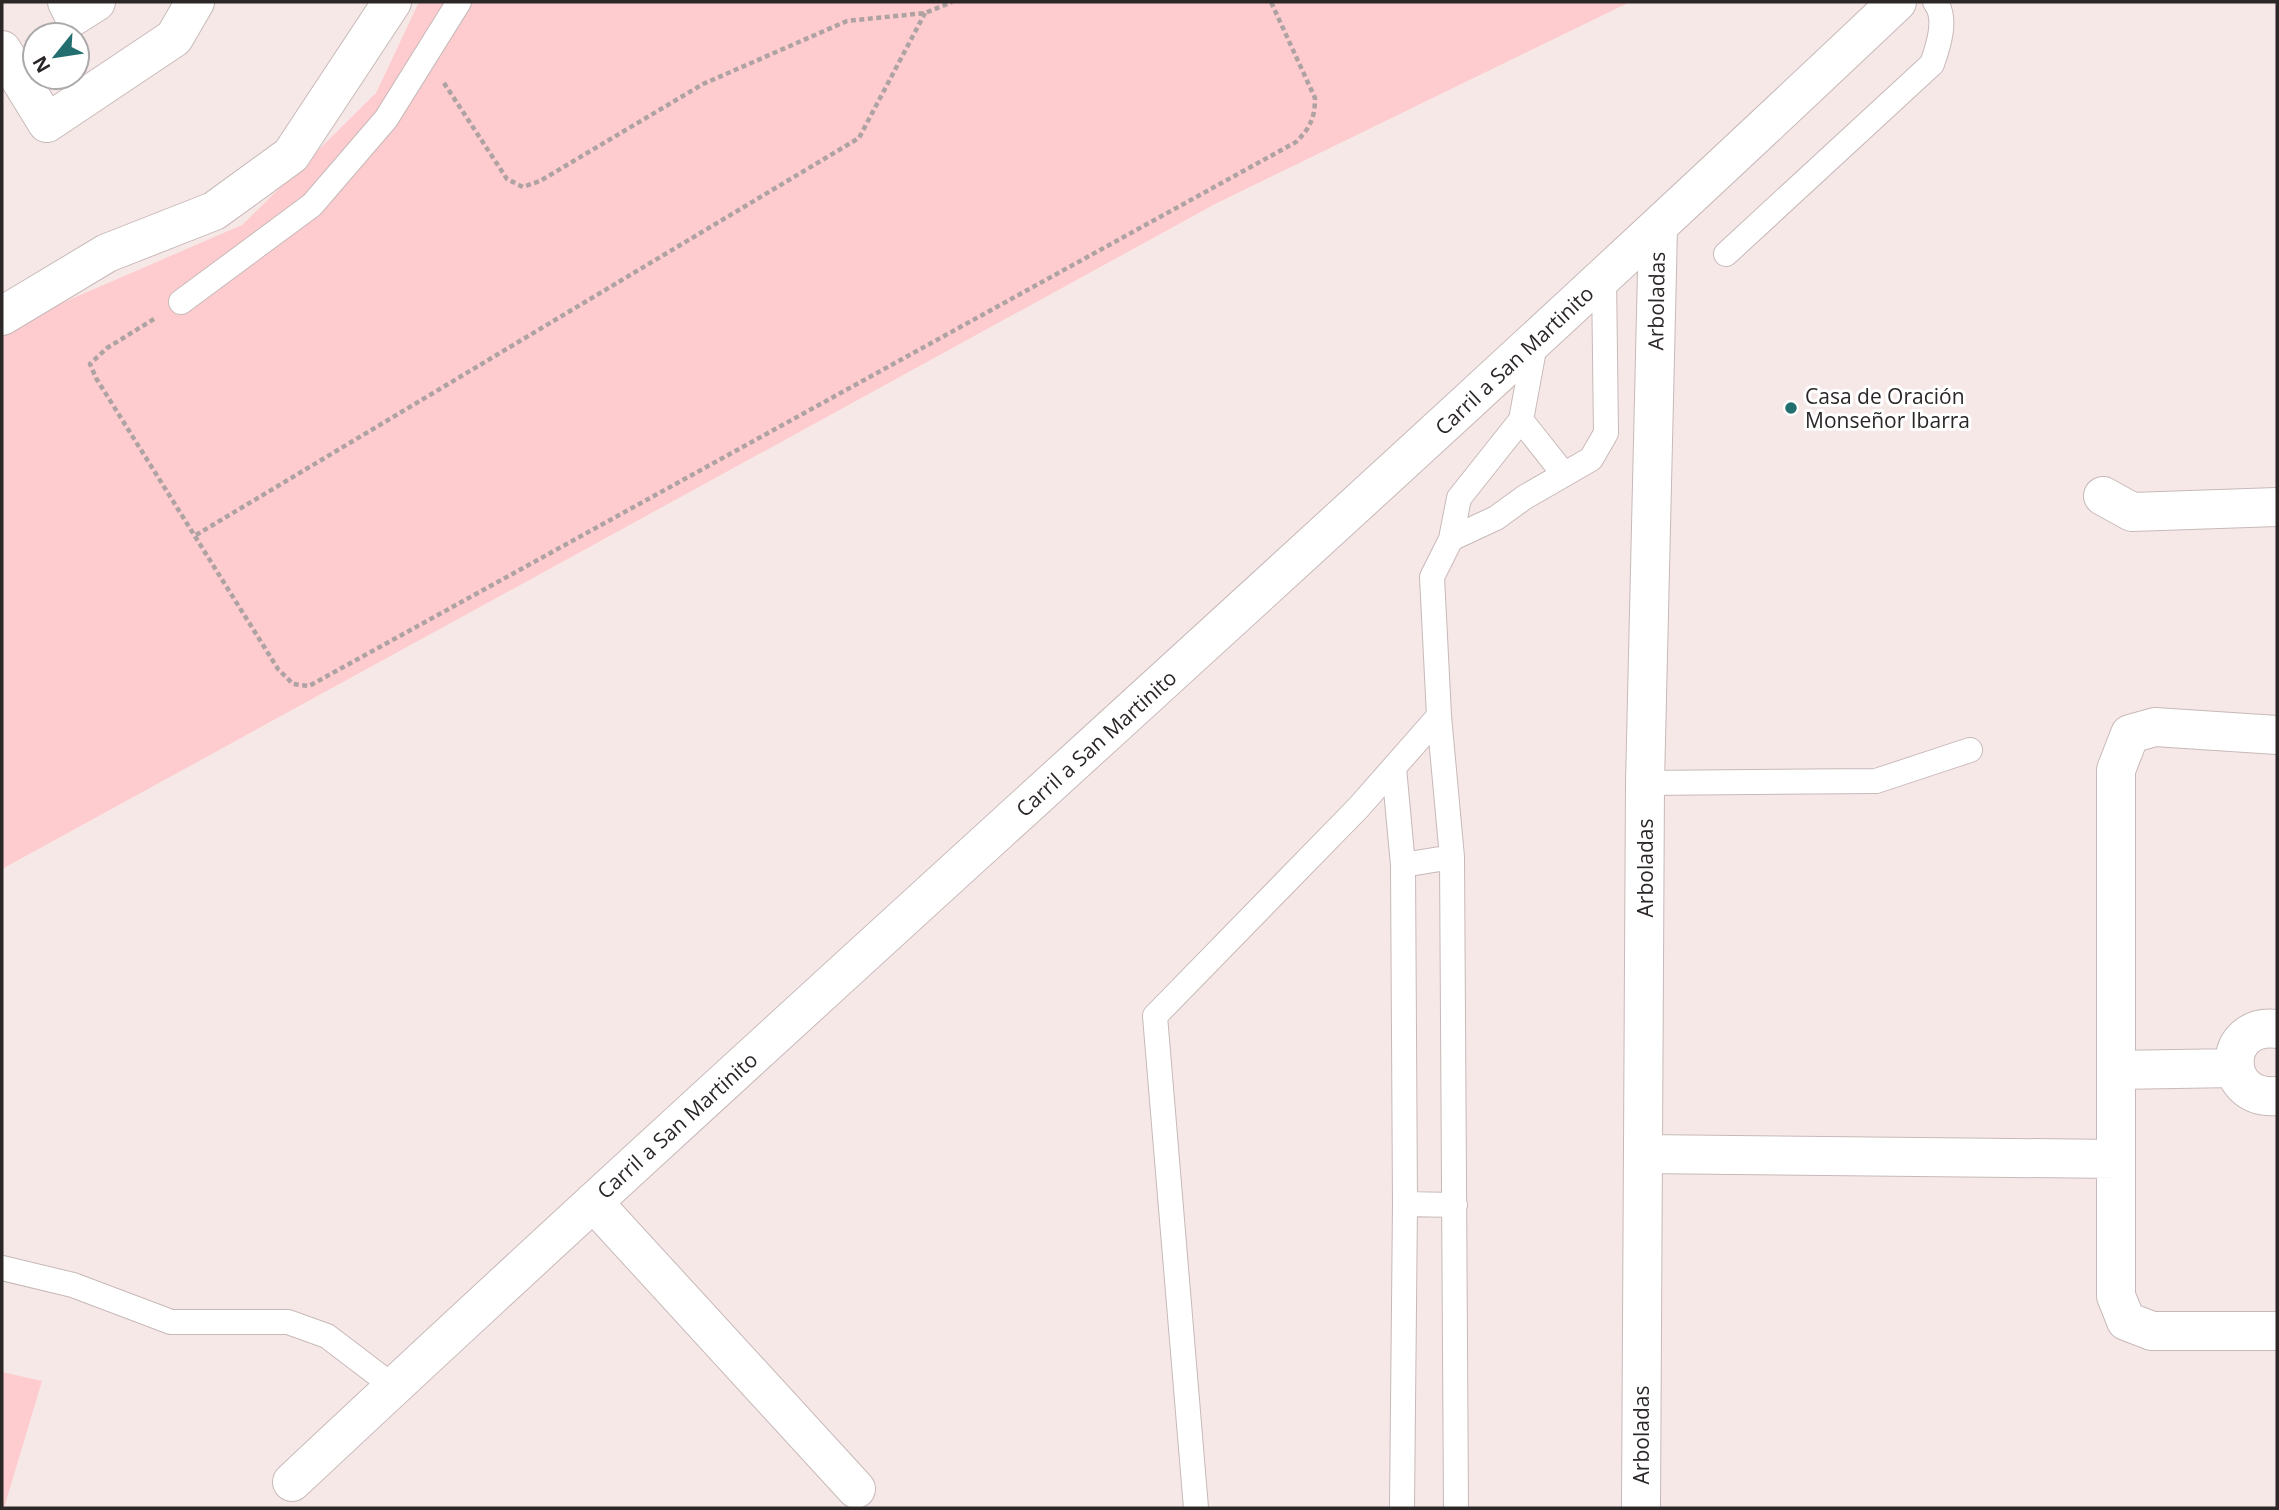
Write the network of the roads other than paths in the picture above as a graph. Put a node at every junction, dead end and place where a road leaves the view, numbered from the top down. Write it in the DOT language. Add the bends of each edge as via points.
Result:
graph roads {
  1 [pos="67,2"];
  2 [pos="96,2"];
  3 [pos="195,2"];
  4 [pos="392,2"];
  5 [pos="459,2"];
  6 [pos="1897,2"];
  7 [pos="1935,2"];
  8 [pos="2,50"];
  9 [pos="1658,228"];
  10 [pos="1726,254"];
  11 [pos="1604,277"];
  12 [pos="181,302"];
  13 [pos="2,316"];
  14 [pos="1536,339"];
  15 [pos="1521,420"];
  16 [pos="1563,473"];
  17 [pos="2103,496"];
  18 [pos="2277,507"];
  19 [pos="1451,539"];
  20 [pos="1439,716"];
  21 [pos="2277,735"];
  22 [pos="1970,750"];
  23 [pos="1394,768"];
  24 [pos="1645,783"];
  25 [pos="1452,857"];
  26 [pos="1404,865"];
  27 [pos="2277,1029"];
  28 [pos="2235,1068"];
  29 [pos="2116,1070"];
  30 [pos="2277,1096"];
  31 [pos="1643,1154"];
  32 [pos="2116,1158"];
  33 [pos="593,1202"];
  34 [pos="1405,1203"];
  35 [pos="1455,1205"];
  36 [pos="2,1268"];
  37 [pos="2277,1331"];
  38 [pos="394,1387"];
  39 [pos="292,1482"];
  40 [pos="856,1489"];
  41 [pos="1196,1508"];
  42 [pos="1402,1508"];
  43 [pos="1456,1508"];
  44 [pos="1641,1508"];
  1 -- 2 [label="street" via="74,16"];
  3 -- 8 [label="street" via="174,38 47,123"];
  4 -- 13 [label="street" via="291,155 214,211 107,253"];
  5 -- 12 [label="lane" via="386,120 312,205"];
  6 -- 9 [label="street, Carril a San Martinito"];
  7 -- 10 [label="lane" via="1940,40 1932,64"];
  9 -- 11 [label="street, Carril a San Martinito"];
  9 -- 24 [label="street, Arboladas"];
  11 -- 14 [label="street, Carril a San Martinito"];
  11 -- 16 [label="lane" via="1606,433 1591,459"];
  14 -- 15 [label="lane"];
  14 -- 33 [label="street, Carril a San Martinito"];
  15 -- 16 [label="lane"];
  15 -- 19 [label="lane" via="1459,498"];
  16 -- 19 [label="lane" via="1496,518"];
  17 -- 18 [label="street" via="2132,512"];
  19 -- 20 [label="lane" via="1432,577"];
  20 -- 23 [label="lane"];
  20 -- 25 [label="lane"];
  21 -- 29 [label="street" via="2155,727 2130,734 2116,769"];
  22 -- 24 [label="lane" via="1876,782"];
  23 -- 26 [label="lane"];
  23 -- 41 [label="lane" via="1155,1016"];
  24 -- 31 [label="street, Arboladas"];
  25 -- 26 [label="lane"];
  25 -- 35 [label="lane"];
  26 -- 34 [label="lane"];
  27 -- 28 [label="street" via="2253,1031 2244,1038 2237,1046"];
  28 -- 29 [label="street"];
  28 -- 30 [label="street" via="2245,1088"];
  29 -- 32 [label="street"];
  31 -- 32 [label="street"];
  31 -- 44 [label="street, Arboladas"];
  32 -- 37 [label="street" via="2116,1296 2126,1321 2152,1331"];
  33 -- 38 [label="street, Carril a San Martinito"];
  33 -- 40 [label="street"];
  34 -- 35 [label="lane"];
  34 -- 42 [label="lane"];
  35 -- 43 [label="lane"];
  36 -- 38 [label="lane" via="73,1284 171,1322 288,1322 327,1336"];
  38 -- 39 [label="street, Carril a San Martinito"];
}
